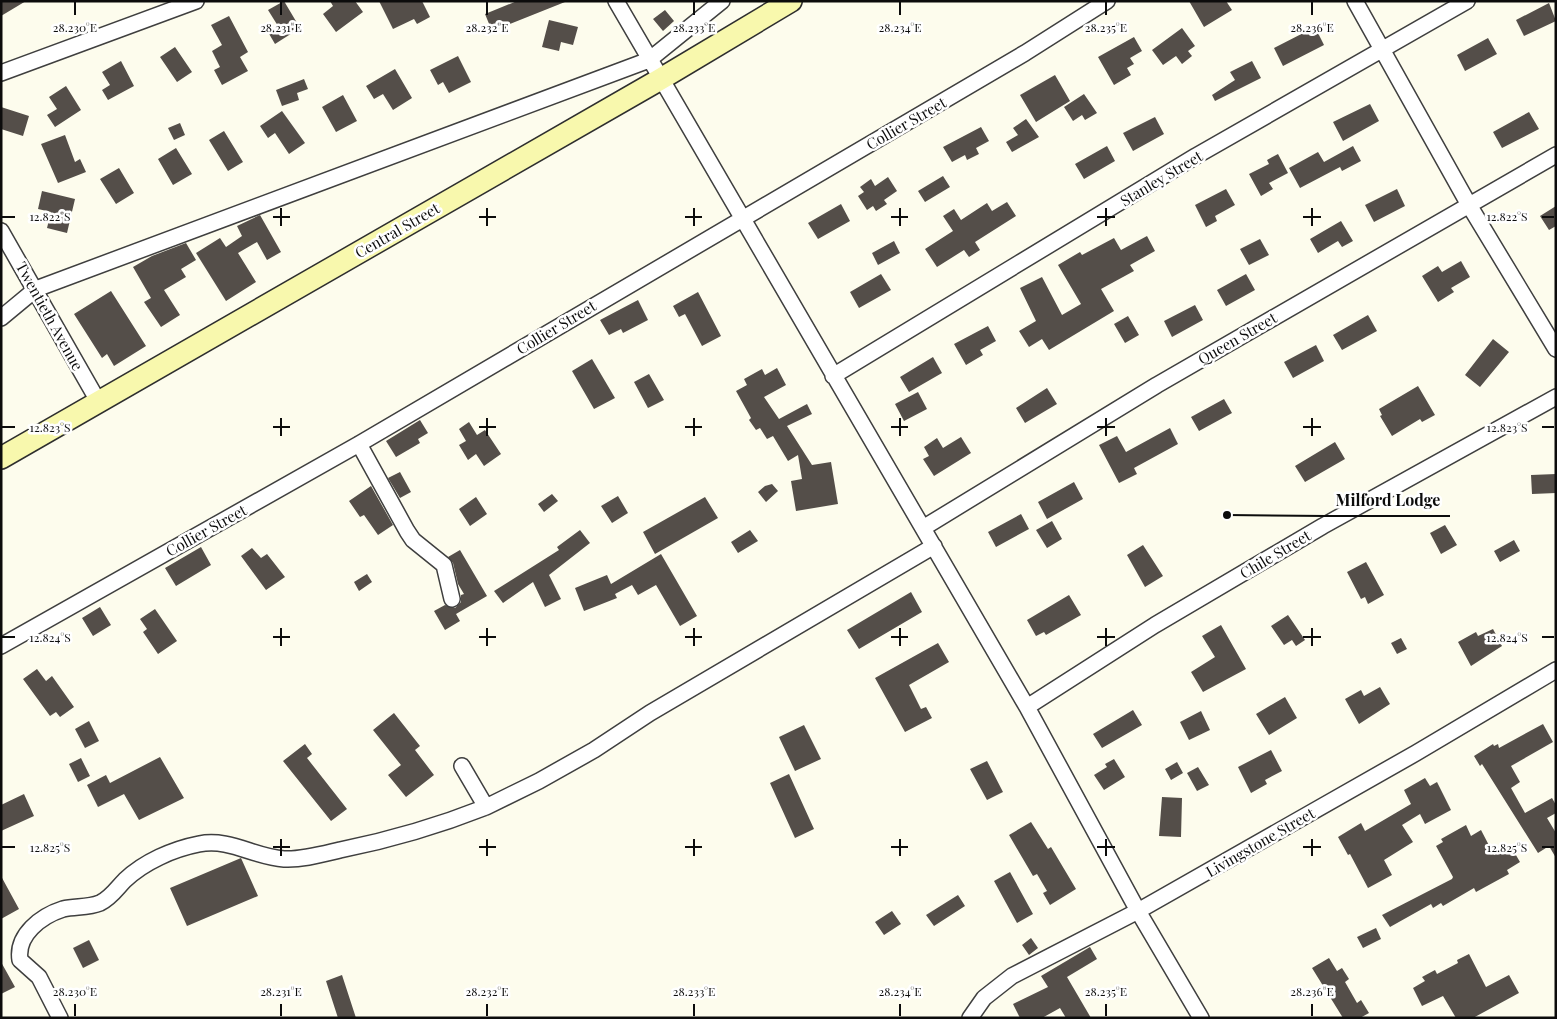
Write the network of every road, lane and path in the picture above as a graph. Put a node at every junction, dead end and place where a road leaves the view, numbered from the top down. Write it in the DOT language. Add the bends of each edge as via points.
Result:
graph roads {
  1 [pos="196,1"];
  2 [pos="616,1"];
  3 [pos="722,1"];
  4 [pos="791,1"];
  5 [pos="1107,1"];
  6 [pos="1355,1"];
  7 [pos="1467,1"];
  8 [pos="1382,50"];
  9 [pos="649,60"];
  10 [pos="1,73"];
  11 [pos="659,80"];
  12 [pos="1556,154"];
  13 [pos="1469,205"];
  14 [pos="742,219"];
  15 [pos="1,231"];
  16 [pos="36,289"];
  17 [pos="1,318"];
  18 [pos="1556,349"];
  19 [pos="833,376"];
  20 [pos="1556,398"];
  21 [pos="98,401"];
  22 [pos="359,444"];
  23 [pos="1,458"];
  24 [pos="923,528"];
  25 [pos="934,546"];
  26 [pos="452,599"];
  27 [pos="1,646"];
  28 [pos="1556,670"];
  29 [pos="1027,707"];
  30 [pos="462,766"];
  31 [pos="486,807"];
  32 [pos="1138,911"];
  33 [pos="60,1018"];
  34 [pos="970,1018"];
  35 [pos="1201,1018"];
  1 -- 10 [label="street"];
  2 -- 9 [label="street"];
  3 -- 9 [label="street"];
  4 -- 11 [label="main road, Central Street"];
  5 -- 14 [label="street, Collier Street" via="1026,53"];
  6 -- 8 [label="street"];
  7 -- 8 [label="street, Stanley Street"];
  8 -- 13 [label="street"];
  8 -- 19 [label="street, Stanley Street" via="1196,156"];
  9 -- 11 [label="street"];
  9 -- 16 [label="street"];
  11 -- 14 [label="street"];
  11 -- 21 [label="main road, Central Street"];
  12 -- 13 [label="street, Queen Street"];
  13 -- 18 [label="street"];
  13 -- 24 [label="street, Queen Street" via="1157,385"];
  14 -- 19 [label="street"];
  14 -- 22 [label="street, Collier Street"];
  15 -- 16 [label="street, Twentieth Avenue"];
  16 -- 17 [label="street"];
  16 -- 21 [label="street, Twentieth Avenue"];
  19 -- 24 [label="street"];
  20 -- 29 [label="street, Chile Street" via="1323,526 1154,625"];
  21 -- 23 [label="main road, Central Street"];
  22 -- 26 [label="street" via="407,531 444,564"];
  22 -- 27 [label="street, Collier Street"];
  24 -- 25 [label="street"];
  25 -- 29 [label="street"];
  25 -- 31 [label="street" via="650,713 594,750"];
  28 -- 32 [label="street, Livingstone Street"];
  29 -- 32 [label="street"];
  30 -- 31 [label="street"];
  31 -- 33 [label="street" via="394,839 314,856 285,860 212,842 197,844 154,860 136,871 100,903 57,912 36,924 24,936 19,949 20,960 38,977"];
  32 -- 34 [label="street, Livingstone Street" via="1012,976 984,998"];
  32 -- 35 [label="street"];
}
